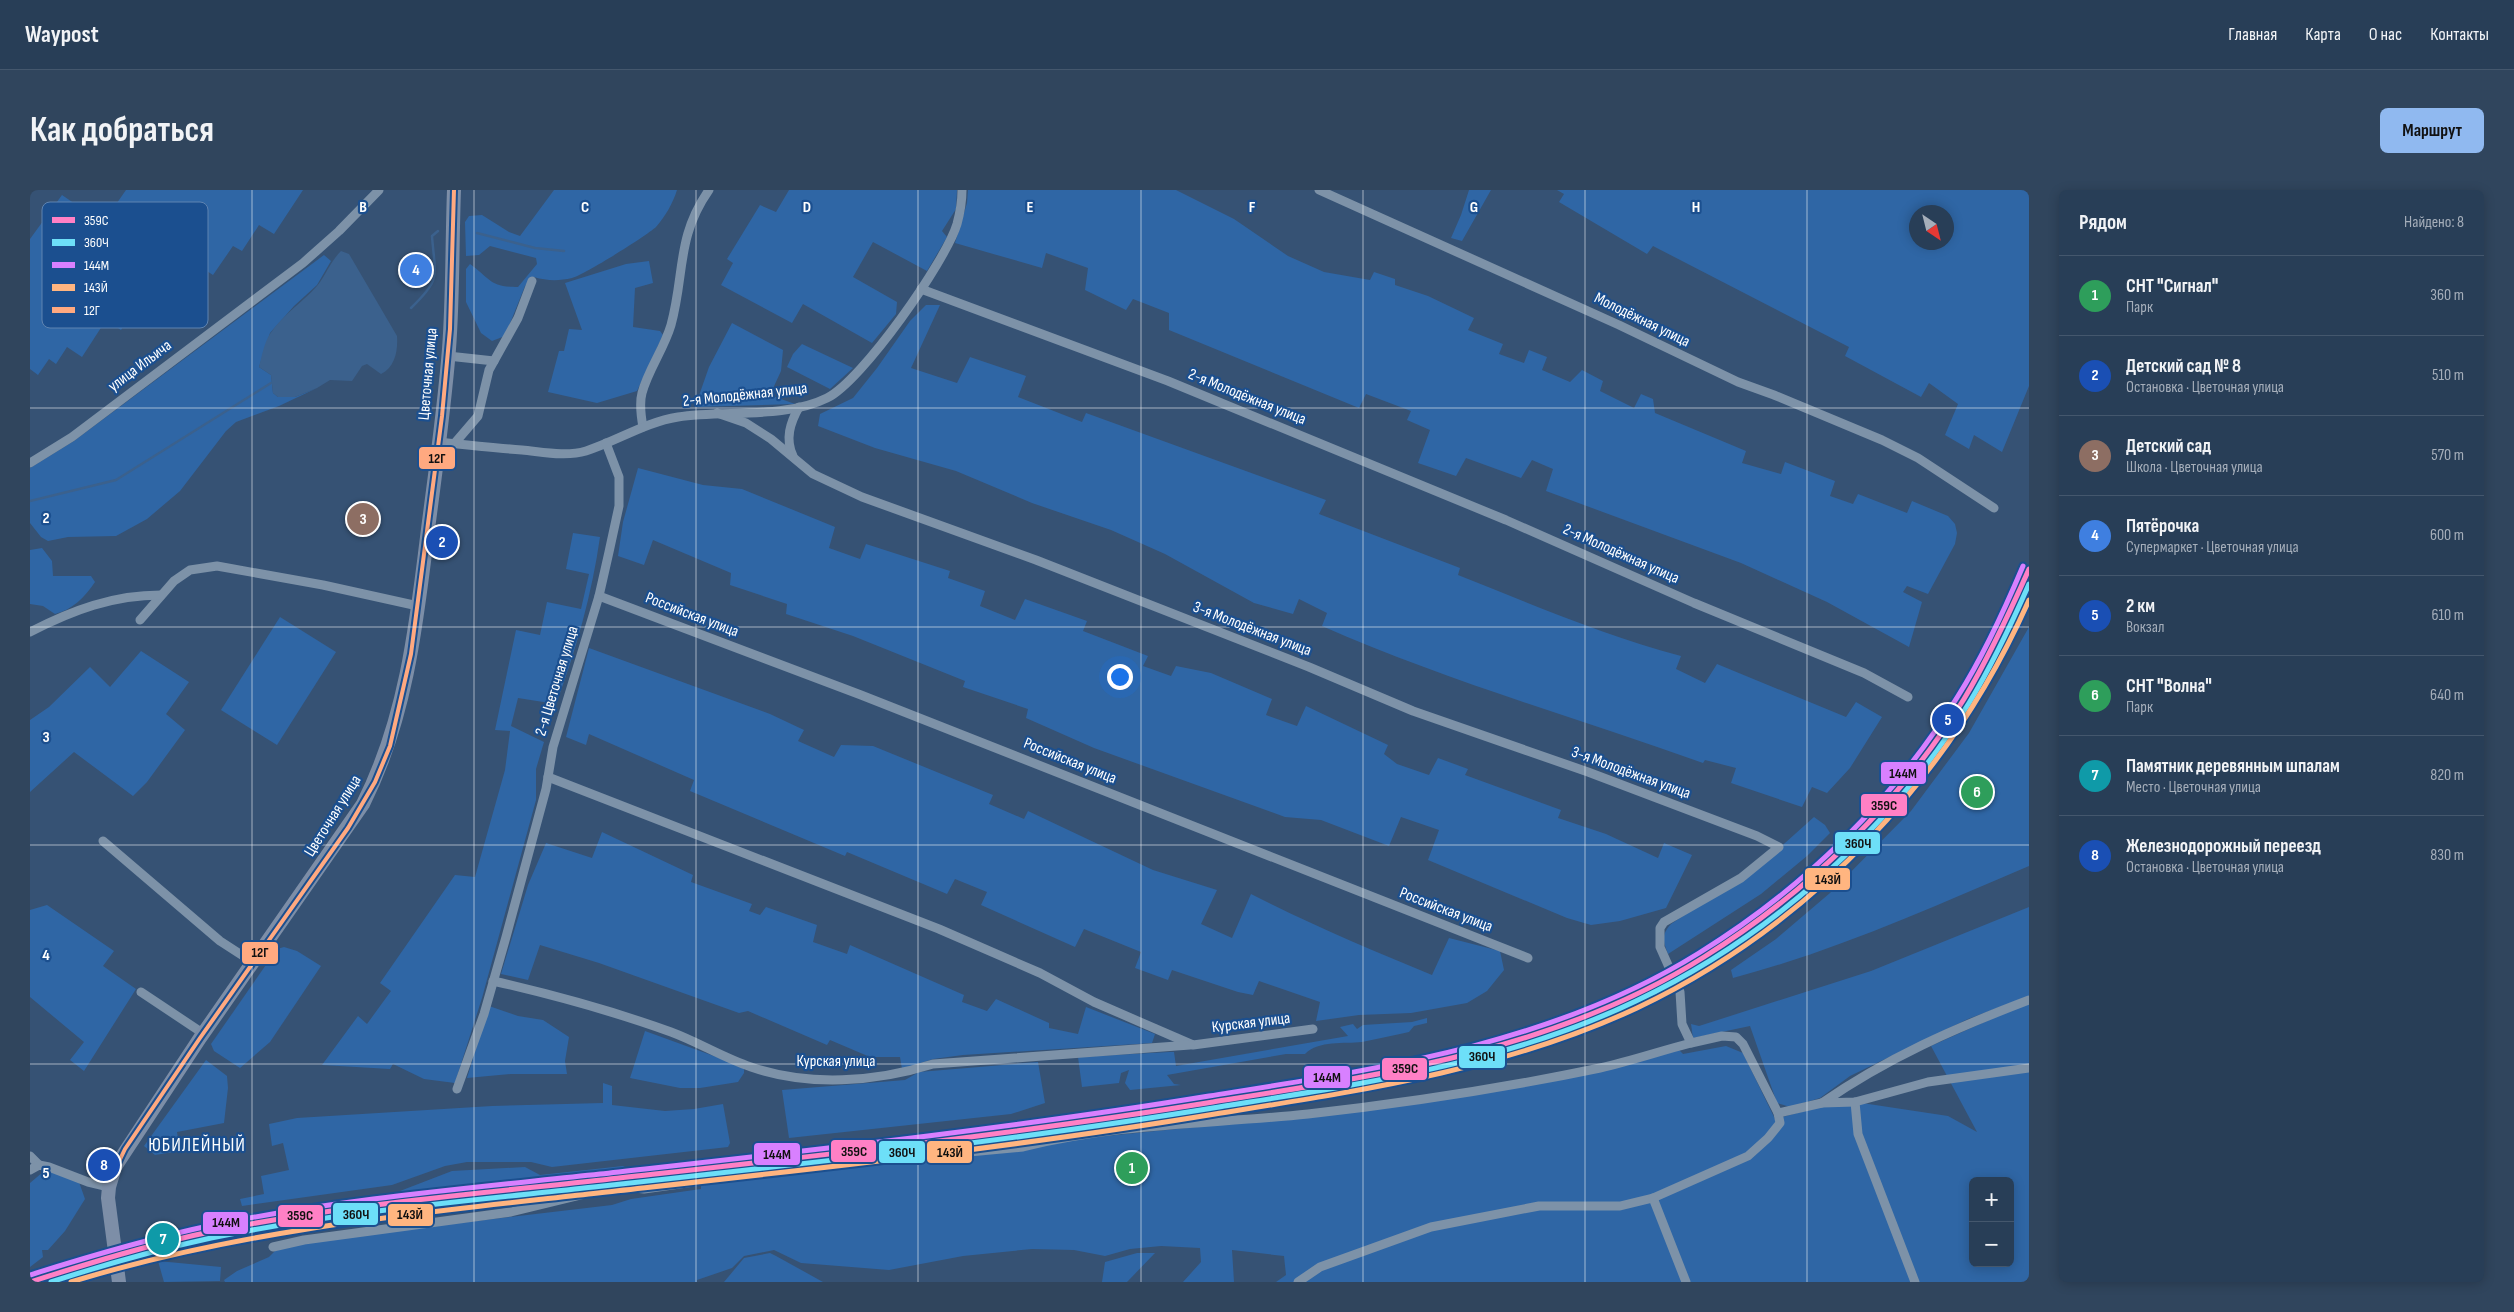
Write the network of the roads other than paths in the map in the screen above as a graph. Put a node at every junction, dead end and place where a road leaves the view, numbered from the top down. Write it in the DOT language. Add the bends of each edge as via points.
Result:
graph roads {
  1 [pos="379,190"];
  2 [pos="454,190"];
  3 [pos="708,190"];
  4 [pos="962,190"];
  5 [pos="1319,190"];
  6 [pos="532,281"];
  7 [pos="921,289"];
  8 [pos="448,356"];
  9 [pos="494,361"];
  10 [pos="799,407"];
  11 [pos="717,412"];
  12 [pos="642,427"];
  13 [pos="439,442"];
  14 [pos="606,442"];
  15 [pos="454,444"];
  16 [pos="797,463"];
  17 [pos="30,464"];
  18 [pos="1994,508"];
  19 [pos="161,595"];
  20 [pos="599,596"];
  21 [pos="418,606"];
  22 [pos="140,620"];
  23 [pos="30,632"];
  24 [pos="1908,697"];
  25 [pos="548,777"];
  26 [pos="103,841"];
  27 [pos="1528,958"];
  28 [pos="254,963"];
  29 [pos="493,981"];
  30 [pos="141,992"];
  31 [pos="2029,1000"];
  32 [pos="1313,1029"];
  33 [pos="204,1034"];
  34 [pos="1691,1043"];
  35 [pos="1193,1045"];
  36 [pos="2029,1068"];
  37 [pos="457,1089"];
  38 [pos="1855,1102"];
  39 [pos="1822,1103"];
  40 [pos="1778,1113"];
  41 [pos="30,1156"];
  42 [pos="39,1165"];
  43 [pos="30,1170"];
  44 [pos="109,1187"];
  45 [pos="1653,1198"];
  46 [pos="272,1247"];
  47 [pos="119,1282"];
  48 [pos="1298,1282"];
  49 [pos="1686,1282"];
  50 [pos="1915,1282"];
  1 -- 17 [label="street, улица Ильича" via="339,232 303,263 72,437"];
  2 -- 8 [label="main road, Цветочная улица"];
  3 -- 12 [label="street" via="690,223 682,247 678,298 669,331 642,392"];
  4 -- 7 [label="street" via="957,224"];
  5 -- 18 [label="street, Молодёжная улица" via="1738,382 1882,440 1918,458"];
  6 -- 9 [label="street" via="518,318"];
  7 -- 10 [label="street, 2-я Молодёжная улица" via="851,379 828,397"];
  7 -- 24 [label="street, 2-я Молодёжная улица" via="1168,381 1506,520 1864,673"];
  8 -- 9 [label="street"];
  8 -- 13 [label="main road, Цветочная улица"];
  9 -- 15 [label="street" via="478,416"];
  10 -- 11 [label="street, 2-я Молодёжная улица"];
  10 -- 16 [label="street" via="790,423 789,447"];
  11 -- 12 [label="street, 2-я Молодёжная улица" via="676,417"];
  11 -- 16 [label="street, 3-я Молодёжная улица" via="746,423 771,439"];
  12 -- 14 [label="street, 2-я Молодёжная улица"];
  13 -- 15 [label="street"];
  13 -- 21 [label="main road, Цветочная улица"];
  14 -- 15 [label="street" via="585,451 559,454"];
  14 -- 20 [label="street, 2-я Цветочная улица" via="619,477 618,506"];
  16 -- 34 [label="street, 3-я Молодёжная улица" via="812,474 862,497 1045,564 1413,711 1588,772 1779,847 1741,878 1664,922 1660,928 1660,948 1680,992 1682,1024"];
  19 -- 21 [label="street" via="190,570 217,566"];
  19 -- 22 [label="street"];
  19 -- 23 [label="street" via="132,595 102,602"];
  20 -- 25 [label="street, 2-я Цветочная улица" via="553,747"];
  20 -- 27 [label="street, Российская улица" via="861,695"];
  21 -- 28 [label="main road, Цветочная улица" via="400,710 379,773 343,836"];
  25 -- 29 [label="street, 2-я Цветочная улица"];
  25 -- 35 [label="street, Курская улица" via="939,929"];
  26 -- 28 [label="street" via="220,941"];
  28 -- 33 [label="main road, Цветочная улица"];
  29 -- 35 [label="street, Курская улица" via="578,1001 673,1032 751,1067 799,1079 899,1075 933,1064"];
  29 -- 37 [label="street, 2-я Цветочная улица"];
  30 -- 33 [label="street"];
  31 -- 39 [label="street" via="1955,1028 1859,1077"];
  32 -- 35 [label="street, Курская улица"];
  33 -- 44 [label="main road, Цветочная улица" via="125,1149"];
  34 -- 40 [label="street" via="1722,1036 1736,1037 1743,1044"];
  34 -- 46 [label="street" via="1600,1068 1416,1100 1308,1114 1067,1137 1024,1146 786,1169 644,1189 618,1186 511,1212"];
  36 -- 38 [label="street" via="1928,1082"];
  38 -- 39 [label="street"];
  38 -- 50 [label="street" via="1858,1134"];
  39 -- 40 [label="street"];
  40 -- 45 [label="street" via="1780,1124 1748,1156"];
  41 -- 42 [label="street"];
  42 -- 43 [label="street"];
  42 -- 44 [label="street"];
  44 -- 47 [label="main road, Цветочная улица"];
  45 -- 48 [label="street" via="1620,1206 1539,1206 1431,1227 1320,1267"];
  45 -- 49 [label="street"];
}
